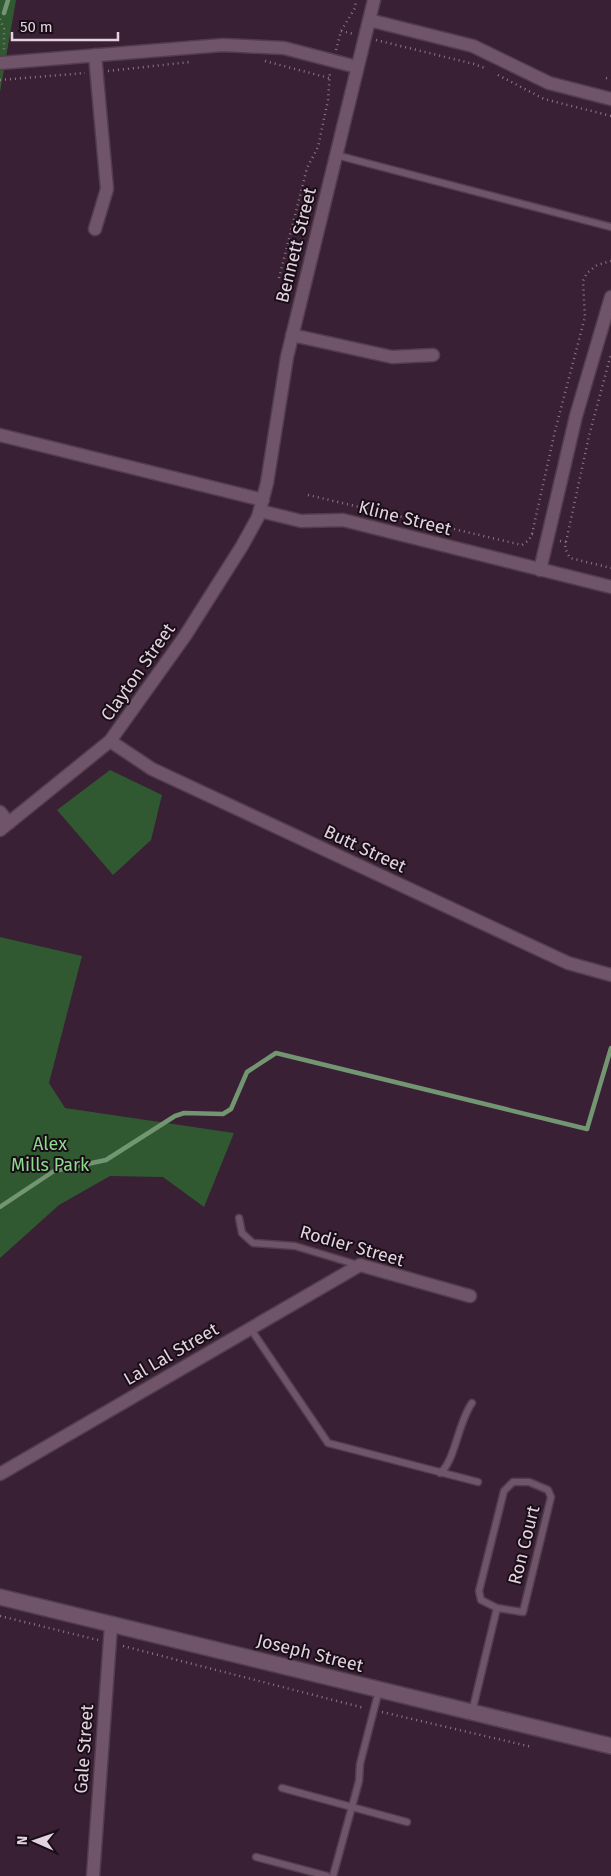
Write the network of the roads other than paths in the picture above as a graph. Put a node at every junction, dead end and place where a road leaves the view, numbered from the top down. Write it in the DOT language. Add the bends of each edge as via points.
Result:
graph roads {
  1 [pos="374,0"];
  2 [pos="369,20"];
  3 [pos="95,54"];
  4 [pos="2,63"];
  5 [pos="357,67"];
  6 [pos="611,99"];
  7 [pos="336,155"];
  8 [pos="611,227"];
  9 [pos="95,229"];
  10 [pos="611,297"];
  11 [pos="292,335"];
  12 [pos="433,355"];
  13 [pos="0,435"];
  14 [pos="261,506"];
  15 [pos="540,570"];
  16 [pos="611,587"];
  17 [pos="110,741"];
  18 [pos="0,812"];
  19 [pos="4,827"];
  20 [pos="611,975"];
  21 [pos="239,1218"];
  22 [pos="360,1265"];
  23 [pos="470,1296"];
  24 [pos="250,1328"];
  25 [pos="472,1404"];
  26 [pos="440,1473"];
  27 [pos="0,1474"];
  28 [pos="478,1482"];
  29 [pos="0,1597"];
  30 [pos="497,1608"];
  31 [pos="111,1624"];
  32 [pos="379,1690"];
  33 [pos="472,1712"];
  34 [pos="611,1746"];
  35 [pos="282,1788"];
  36 [pos="352,1808"];
  37 [pos="406,1822"];
  38 [pos="256,1857"];
  39 [pos="93,1876"];
  40 [pos="327,1876"];
  41 [pos="333,1876"];
  1 -- 2 [label="street, Bennett Street"];
  2 -- 5 [label="street, Bennett Street"];
  2 -- 6 [label="street" via="473,46 549,83"];
  3 -- 4 [label="street"];
  3 -- 5 [label="street" via="223,45 284,48"];
  3 -- 9 [label="street" via="107,189"];
  5 -- 7 [label="street, Bennett Street"];
  7 -- 8 [label="lane"];
  7 -- 11 [label="street, Bennett Street"];
  10 -- 15 [label="street" via="576,416"];
  11 -- 12 [label="street" via="392,358"];
  11 -- 14 [label="street, Bennett Street"];
  13 -- 14 [label="street, Kline Street"];
  14 -- 15 [label="street, Kline Street" via="301,521 343,520"];
  14 -- 17 [label="street, Clayton Street" via="242,546 185,636"];
  15 -- 16 [label="street, Kline Street"];
  17 -- 19 [label="street, Clayton Street"];
  17 -- 20 [label="street, Butt Street" via="152,769 568,963"];
  18 -- 19 [label="street"];
  21 -- 22 [label="lane, Rodier Street" via="242,1233 253,1243 295,1246"];
  22 -- 23 [label="street, Rodier Street"];
  22 -- 24 [label="street, Lal Lal Street"];
  24 -- 26 [label="lane" via="328,1443"];
  24 -- 27 [label="street, Lal Lal Street"];
  25 -- 26 [label="lane" via="461,1422 449,1464"];
  26 -- 28 [label="lane"];
  29 -- 31 [label="street, Joseph Street"];
  30 -- 30 [label="lane, Ron Court" via="523,1612 551,1497 548,1490 533,1483 514,1482 504,1491 479,1591 481,1600"];
  30 -- 33 [label="lane"];
  31 -- 32 [label="street, Joseph Street"];
  31 -- 39 [label="street, Gale Street"];
  32 -- 33 [label="street, Joseph Street"];
  32 -- 36 [label="lane"];
  33 -- 34 [label="street, Joseph Street"];
  35 -- 36 [label="lane"];
  36 -- 37 [label="lane"];
  36 -- 41 [label="lane"];
  38 -- 40 [label="lane"];
}
